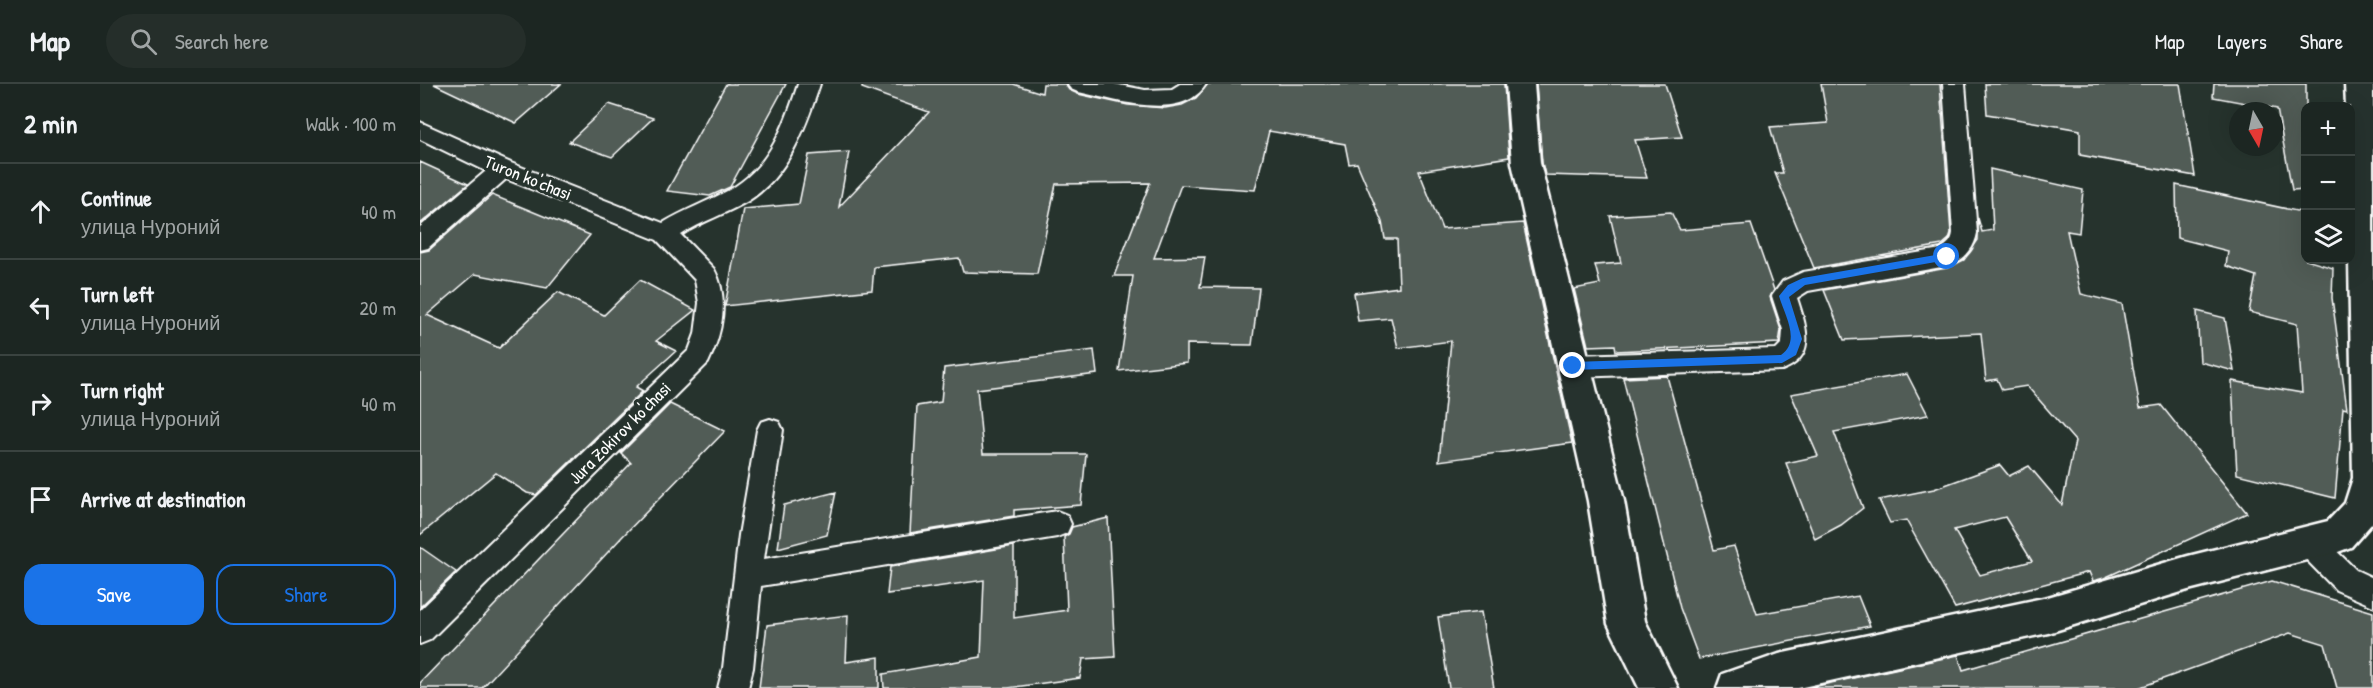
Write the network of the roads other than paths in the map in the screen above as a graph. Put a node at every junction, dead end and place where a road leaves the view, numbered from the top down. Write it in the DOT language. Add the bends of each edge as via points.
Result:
graph roads {
  1 [pos="808,84"];
  2 [pos="1078,84"];
  3 [pos="1195,84"];
  4 [pos="1520,84"];
  5 [pos="1954,84"];
  6 [pos="2359,84"];
  7 [pos="420,130"];
  8 [pos="503,169"];
  9 [pos="638,222"];
  10 [pos="664,234"];
  11 [pos="420,241"];
  12 [pos="1573,366"];
  13 [pos="770,430"];
  14 [pos="1058,524"];
  15 [pos="2307,541"];
  16 [pos="748,575"];
  17 [pos="2373,592"];
  18 [pos="420,630"];
  19 [pos="733,688"];
  20 [pos="1659,688"];
  21 [pos="1736,688"];
  1 -- 10 [label="street" via="796,125 784,148 764,172 746,190"];
  2 -- 3 [label="street" via="1145,98 1176,97"];
  4 -- 12 [label="street" via="1526,164"];
  5 -- 12 [label="street" via="1965,233 1964,242 1956,251 1947,257 1803,282 1792,288 1784,296 1797,339 1793,352 1782,359"];
  6 -- 15 [label="street" via="2370,478 2360,512 2338,535"];
  7 -- 8 [label="street, Turon ko'chasi"];
  8 -- 9 [label="street, Turon ko'chasi"];
  8 -- 11 [label="street"];
  9 -- 10 [label="street, Jura Zokirov ko'chasi"];
  10 -- 18 [label="street, Jura Zokirov ko'chasi" via="706,276 711,303 699,356"];
  12 -- 20 [label="street" via="1606,501 1627,624"];
  13 -- 16 [label="street"];
  14 -- 16 [label="street"];
  15 -- 17 [label="street" via="2346,580"];
  15 -- 21 [label="street" via="2048,615 1779,673"];
  16 -- 19 [label="street"];
}
